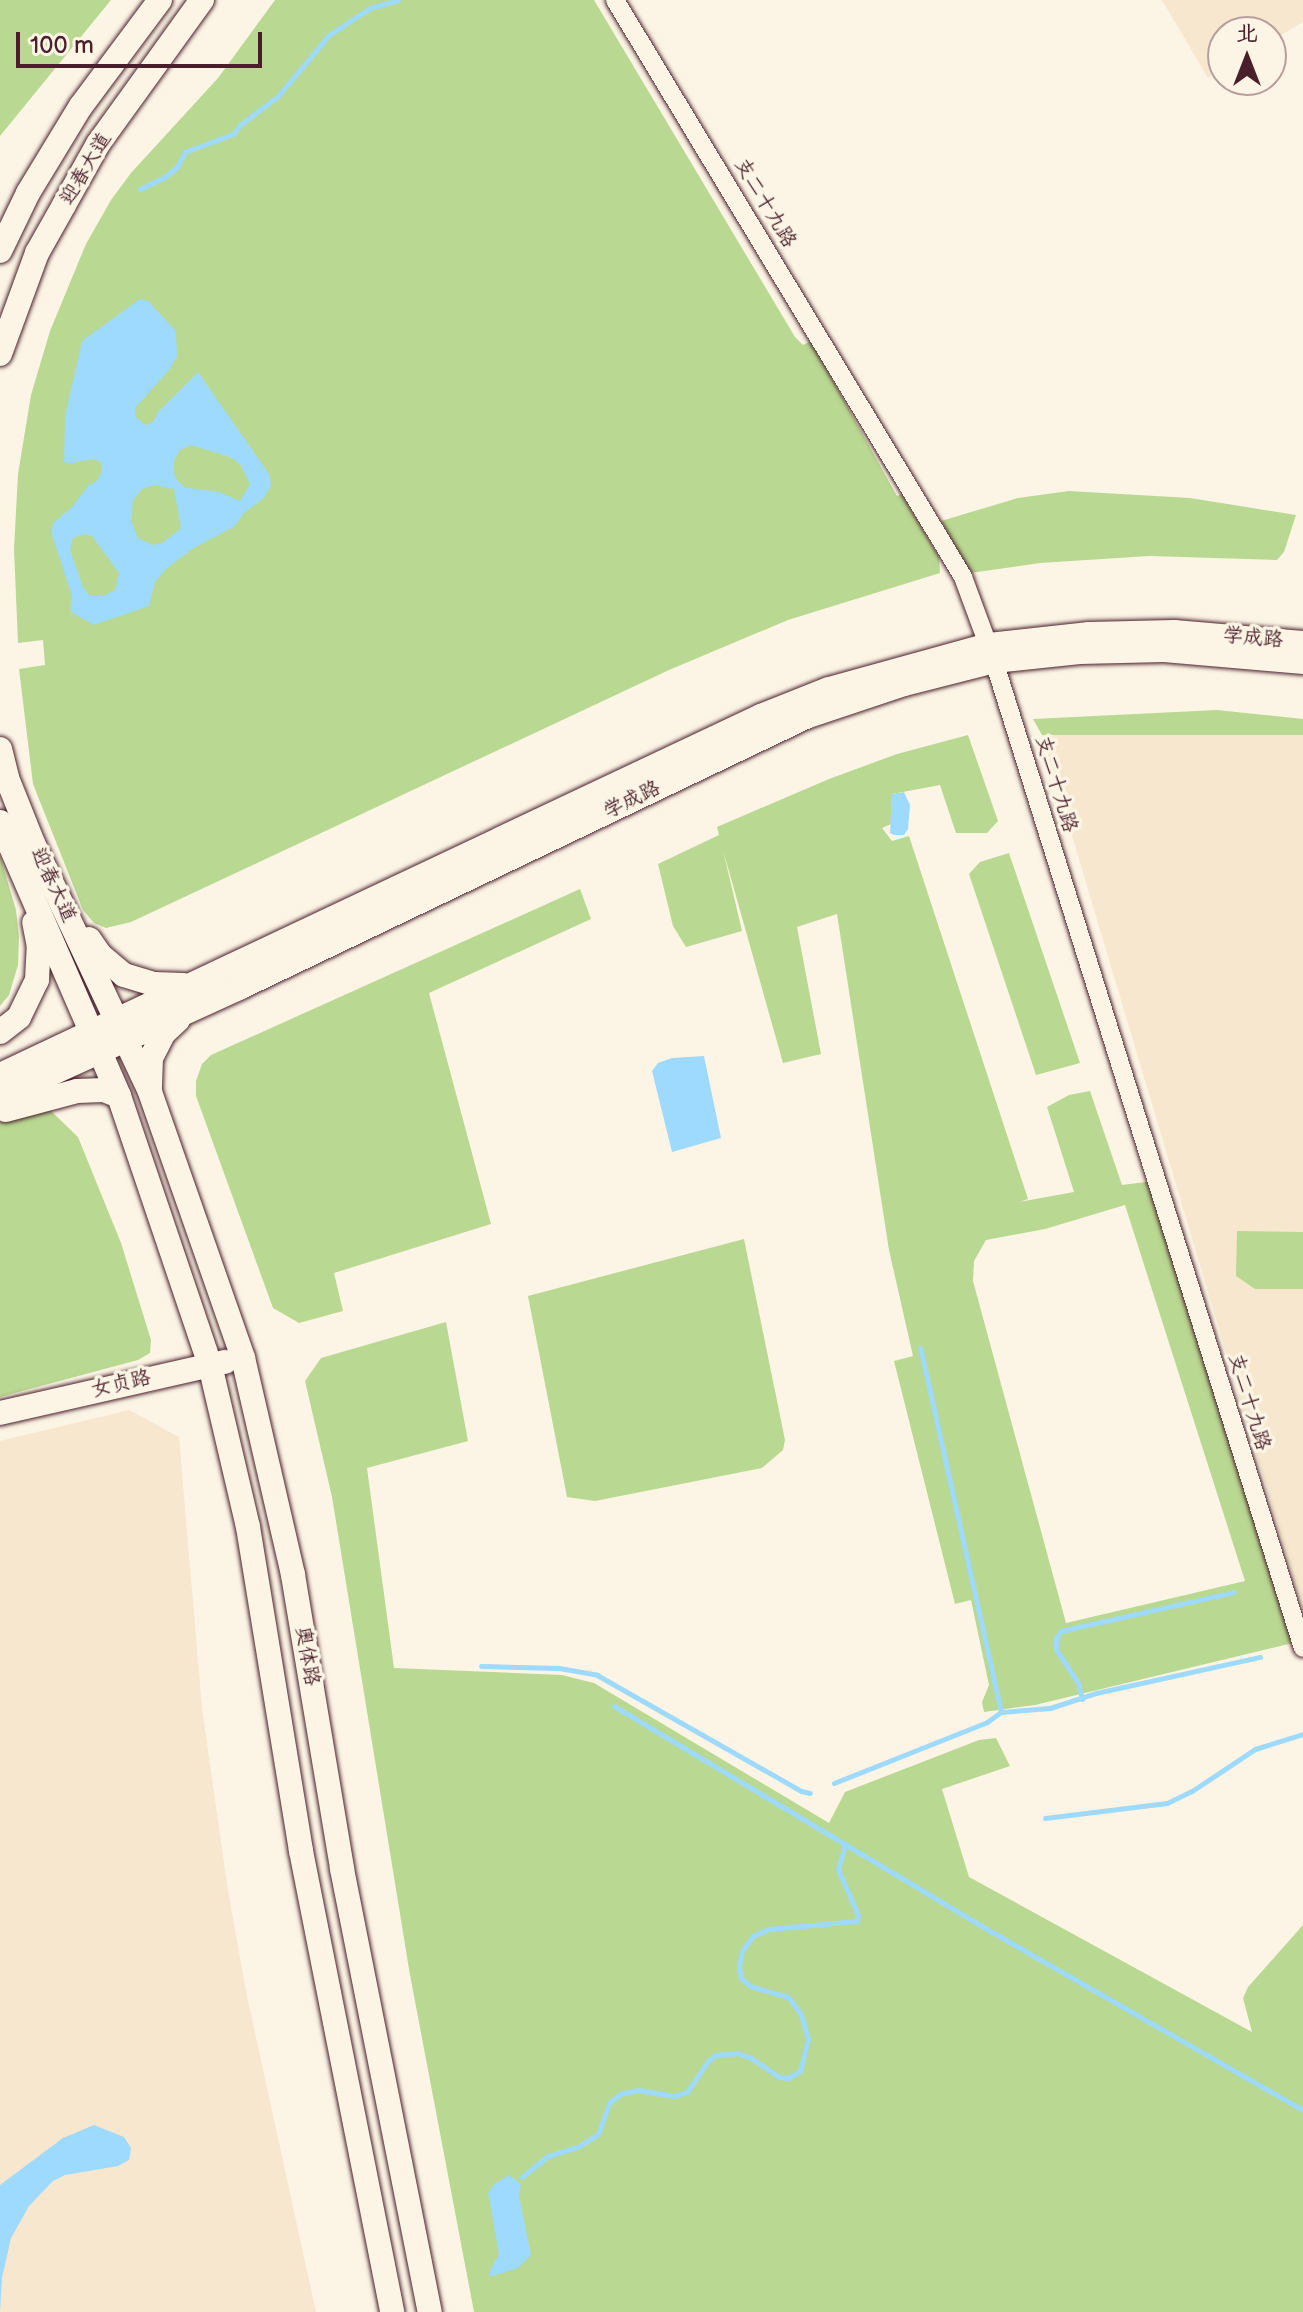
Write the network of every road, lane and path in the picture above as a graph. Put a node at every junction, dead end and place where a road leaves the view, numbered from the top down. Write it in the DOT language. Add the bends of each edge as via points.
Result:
graph roads {
  1 [pos="160,0"];
  2 [pos="202,0"];
  3 [pos="615,0"];
  4 [pos="81,106"];
  5 [pos="109,130"];
  6 [pos="2,242"];
  7 [pos="37,253"];
  8 [pos="0,354"];
  9 [pos="1303,643"];
  10 [pos="992,653"];
  11 [pos="1303,662"];
  12 [pos="0,749"];
  13 [pos="0,822"];
  14 [pos="33,870"];
  15 [pos="188,997"];
  16 [pos="122,1028"];
  17 [pos="0,1032"];
  18 [pos="96,1041"];
  19 [pos="0,1075"];
  20 [pos="150,1092"];
  21 [pos="119,1096"];
  22 [pos="0,1097"];
  23 [pos="0,1112"];
  24 [pos="243,1358"];
  25 [pos="210,1365"];
  26 [pos="0,1413"];
  27 [pos="1303,1648"];
  28 [pos="392,2312"];
  29 [pos="430,2312"];
  1 -- 4 [label="main road, 迎春大道"];
  2 -- 5 [label="main road, 迎春大道"];
  3 -- 10 [label="street, 支二十九路" via="963,577"];
  4 -- 5 [label="main road"];
  4 -- 6 [label="main road, 迎春大道"];
  5 -- 7 [label="main road, 迎春大道"];
  6 -- 7 [label="main road"];
  7 -- 8 [label="main road, 迎春大道"];
  9 -- 10 [label="main road, 学成路" via="1174,632 1089,634"];
  10 -- 11 [label="main road, 学成路" via="1164,650"];
  10 -- 15 [label="main road, 学成路" via="808,716"];
  10 -- 27 [label="street, 支二十九路"];
  12 -- 14 [label="main road, 迎春大道"];
  13 -- 14 [label="main road, 迎春大道"];
  14 -- 15 [label="main road" via="100,955 124,975"];
  14 -- 16 [label="main road, 迎春大道"];
  14 -- 17 [label="main road" via="37,980 19,1017"];
  14 -- 18 [label="main road, 迎春大道"];
  15 -- 16 [label="main road, 学成路"];
  15 -- 20 [label="main road" via="151,1058"];
  16 -- 18 [label="main road, 学成路"];
  16 -- 20 [label="main road, 奥体路"];
  18 -- 19 [label="main road, 学成路"];
  18 -- 21 [label="main road, 奥体路"];
  18 -- 22 [label="main road, 学成路"];
  20 -- 24 [label="main road, 奥体路"];
  21 -- 23 [label="main road" via="104,1090 77,1091"];
  21 -- 25 [label="main road, 奥体路"];
  24 -- 25 [label="main road, 女贞路"];
  24 -- 29 [label="main road, 奥体路" via="293,1575 342,1869"];
  25 -- 26 [label="main road, 女贞路"];
  25 -- 28 [label="main road, 奥体路" via="248,1527 303,1867"];
}
